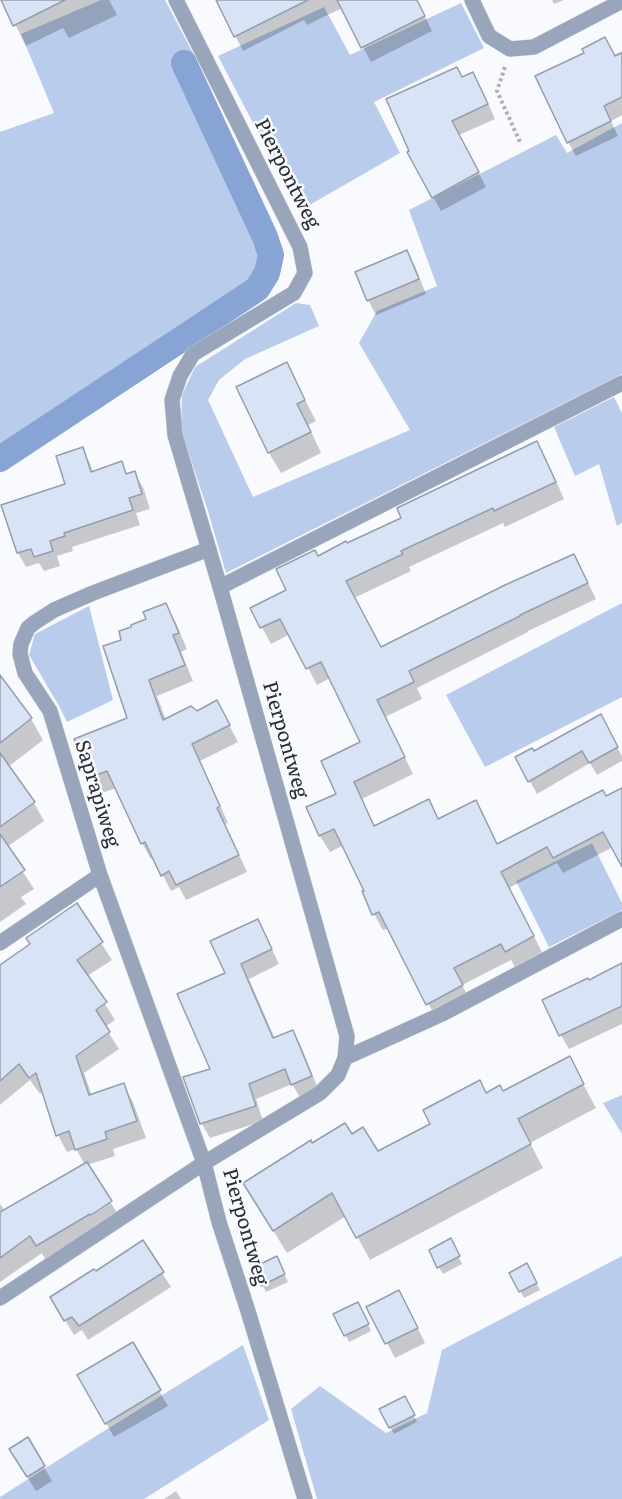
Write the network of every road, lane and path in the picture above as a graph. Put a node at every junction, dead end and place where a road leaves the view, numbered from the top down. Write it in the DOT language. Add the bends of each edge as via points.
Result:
graph roads {
  1 [pos="176,0"];
  2 [pos="472,0"];
  3 [pos="622,1"];
  4 [pos="510,49"];
  5 [pos="520,142"];
  6 [pos="622,383"];
  7 [pos="209,549"];
  8 [pos="220,587"];
  9 [pos="100,874"];
  10 [pos="622,919"];
  11 [pos="0,943"];
  12 [pos="345,1058"];
  13 [pos="204,1163"];
  14 [pos="0,1298"];
  15 [pos="305,1499"];
  1 -- 7 [label="street, Pierpontweg" via="300,248 305,273 294,293 193,354 180,376 172,400 175,435"];
  2 -- 4 [label="street" via="489,36"];
  3 -- 4 [label="street" via="534,47"];
  4 -- 5 [label="path" via="497,90"];
  6 -- 8 [label="street"];
  7 -- 8 [label="street, Pierpontweg"];
  7 -- 9 [label="street, Saprapiweg" via="54,610 28,628 21,644 25,673 50,711"];
  8 -- 12 [label="street, Pierpontweg" via="347,1036"];
  9 -- 11 [label="street"];
  9 -- 13 [label="street, Saprapiweg"];
  10 -- 12 [label="street" via="442,1014"];
  12 -- 13 [label="street, Pierpontweg" via="338,1075 320,1093"];
  13 -- 14 [label="street"];
  13 -- 15 [label="street, Pierpontweg"];
}
